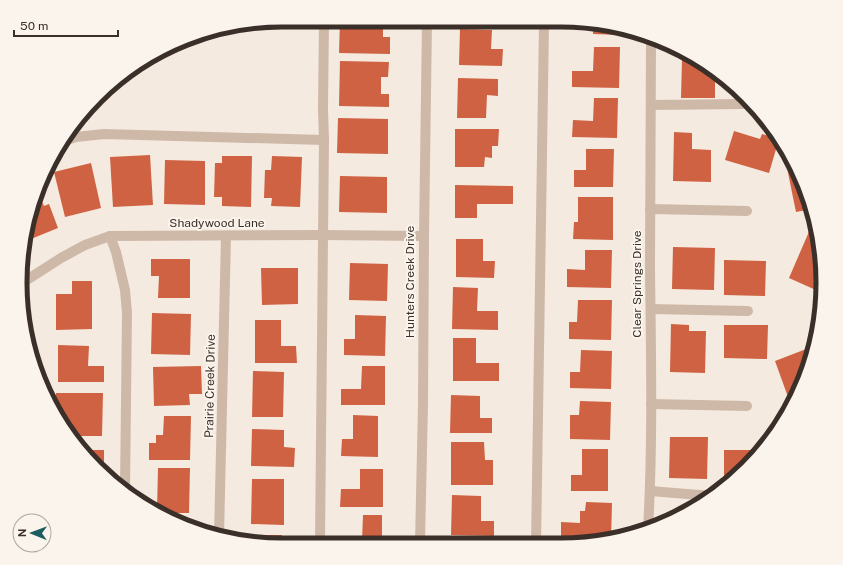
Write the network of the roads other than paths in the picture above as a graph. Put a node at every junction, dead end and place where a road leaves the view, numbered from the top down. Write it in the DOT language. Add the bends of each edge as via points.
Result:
graph roads {
  1 [pos="324,27"];
  2 [pos="427,27"];
  3 [pos="544,27"];
  4 [pos="651,44"];
  5 [pos="743,104"];
  6 [pos="651,105"];
  7 [pos="72,138"];
  8 [pos="324,140"];
  9 [pos="650,208"];
  10 [pos="747,211"];
  11 [pos="322,235"];
  12 [pos="110,236"];
  13 [pos="226,236"];
  14 [pos="424,236"];
  15 [pos="27,280"];
  16 [pos="651,309"];
  17 [pos="748,311"];
  18 [pos="651,404"];
  19 [pos="748,406"];
  20 [pos="125,484"];
  21 [pos="650,491"];
  22 [pos="702,495"];
  23 [pos="648,522"];
  24 [pos="220,530"];
  25 [pos="320,538"];
  26 [pos="420,538"];
  27 [pos="536,538"];
  1 -- 8 [label="street"];
  2 -- 14 [label="street, Hunters Creek Drive"];
  3 -- 27 [label="street"];
  4 -- 6 [label="street, Clear Springs Drive"];
  5 -- 6 [label="street"];
  6 -- 9 [label="street, Clear Springs Drive"];
  7 -- 8 [label="street" via="104,134"];
  8 -- 11 [label="street"];
  9 -- 10 [label="street"];
  9 -- 16 [label="street, Clear Springs Drive"];
  11 -- 13 [label="street, Shadywood Lane"];
  11 -- 14 [label="street, Shadywood Lane"];
  11 -- 25 [label="street"];
  12 -- 13 [label="street, Shadywood Lane"];
  12 -- 15 [label="street, Shadywood Lane" via="85,245"];
  12 -- 20 [label="street" via="125,290 127,313"];
  13 -- 24 [label="street, Prairie Creek Drive"];
  14 -- 26 [label="street, Hunters Creek Drive"];
  16 -- 17 [label="street"];
  16 -- 18 [label="street, Clear Springs Drive"];
  18 -- 19 [label="street"];
  18 -- 21 [label="street, Clear Springs Drive"];
  21 -- 22 [label="street"];
  21 -- 23 [label="street, Clear Springs Drive"];
}
